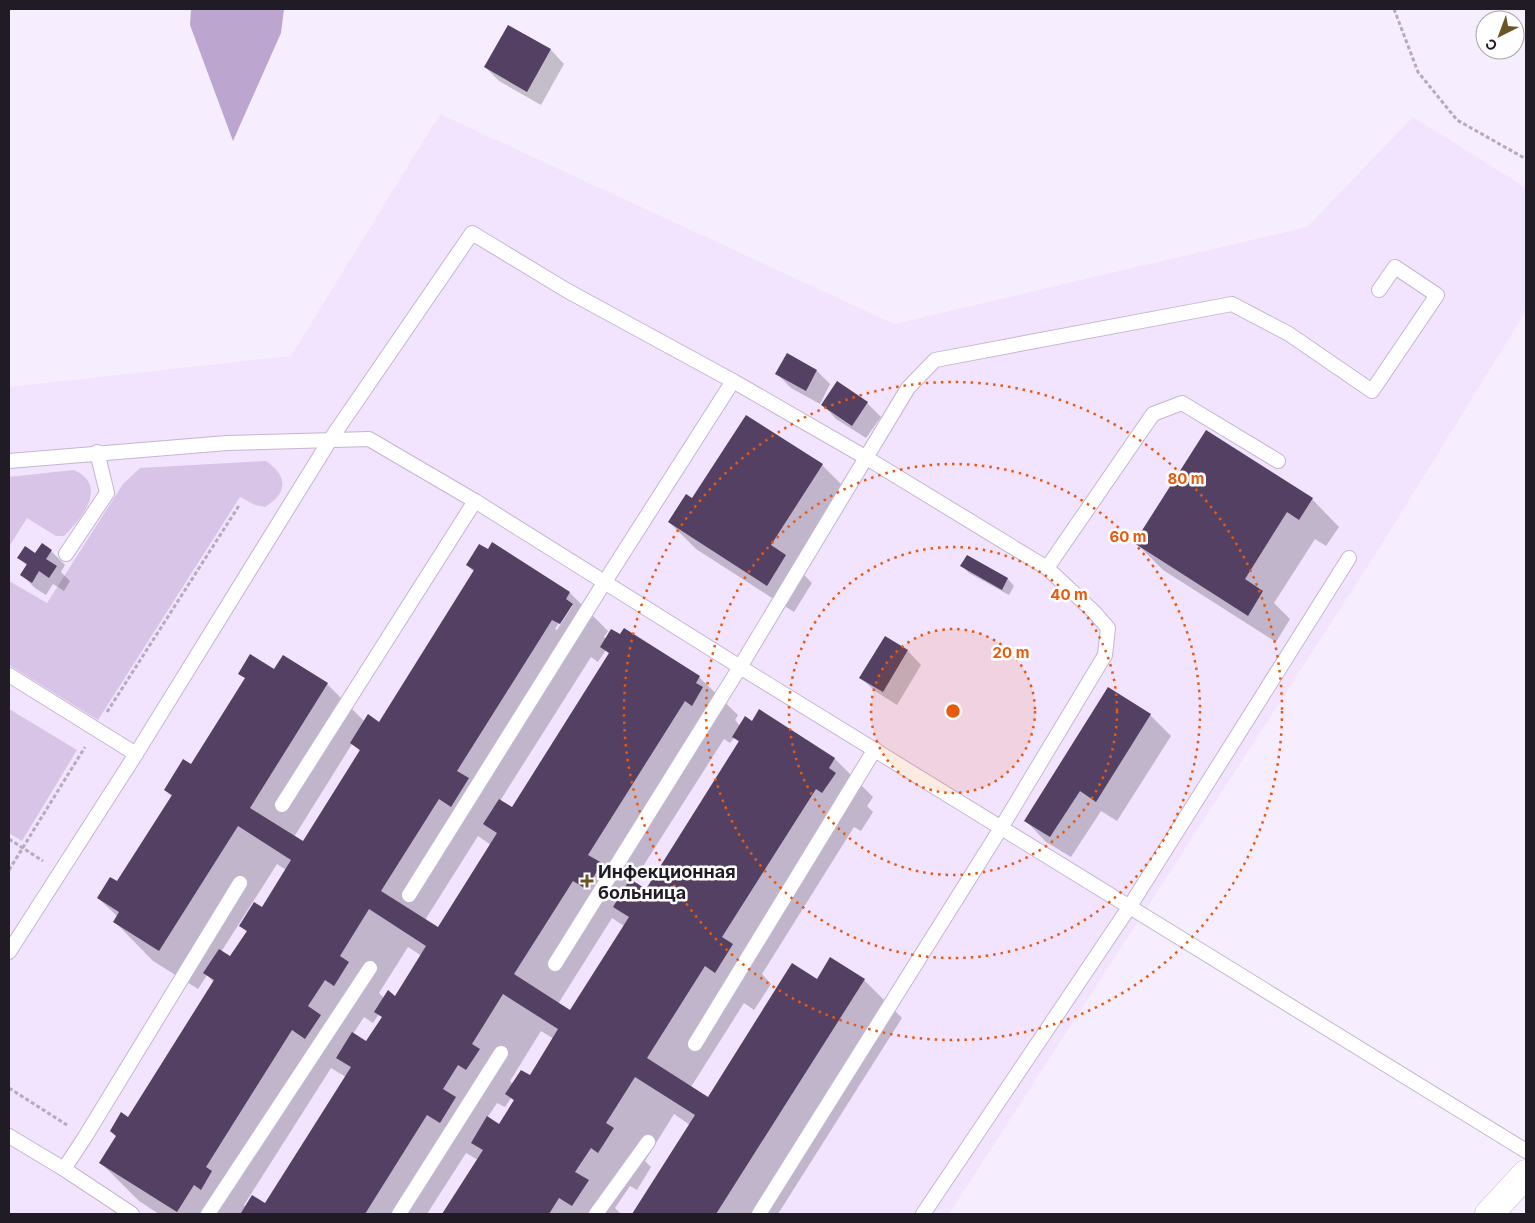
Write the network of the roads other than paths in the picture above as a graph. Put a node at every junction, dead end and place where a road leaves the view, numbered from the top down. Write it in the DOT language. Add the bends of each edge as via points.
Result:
graph roads {
  1 [pos="1379,290"];
  2 [pos="733,381"];
  3 [pos="330,440"];
  4 [pos="96,452"];
  5 [pos="865,457"];
  6 [pos="9,461"];
  7 [pos="1278,461"];
  8 [pos="475,501"];
  9 [pos="66,554"];
  10 [pos="1349,558"];
  11 [pos="1046,568"];
  12 [pos="604,583"];
  13 [pos="740,667"];
  14 [pos="9,675"];
  15 [pos="874,749"];
  16 [pos="136,754"];
  17 [pos="282,805"];
  18 [pos="1001,828"];
  19 [pos="240,883"];
  20 [pos="410,895"];
  21 [pos="1130,906"];
  22 [pos="9,952"];
  23 [pos="555,964"];
  24 [pos="370,968"];
  25 [pos="695,1044"];
  26 [pos="501,1053"];
  27 [pos="9,1136"];
  28 [pos="648,1142"];
  29 [pos="1526,1151"];
  30 [pos="64,1169"];
  31 [pos="1526,1174"];
  32 [pos="132,1214"];
  33 [pos="208,1214"];
  34 [pos="399,1214"];
  35 [pos="596,1214"];
  36 [pos="758,1214"];
  37 [pos="922,1214"];
  38 [pos="1490,1214"];
  1 -- 5 [label="lane" via="1395,267 1437,295 1372,391 1289,334 1232,304 935,360 908,388"];
  2 -- 3 [label="lane" via="566,290 472,233"];
  2 -- 5 [label="lane"];
  2 -- 12 [label="lane"];
  3 -- 4 [label="lane"];
  3 -- 8 [label="lane" via="369,439"];
  3 -- 16 [label="lane"];
  4 -- 6 [label="lane"];
  4 -- 9 [label="lane" via="108,493"];
  5 -- 11 [label="lane"];
  5 -- 13 [label="lane"];
  7 -- 11 [label="lane" via="1182,403 1153,414"];
  8 -- 12 [label="lane"];
  8 -- 17 [label="lane"];
  10 -- 21 [label="lane"];
  11 -- 18 [label="lane" via="1108,628 1105,655"];
  12 -- 13 [label="lane"];
  12 -- 20 [label="lane"];
  13 -- 15 [label="lane"];
  13 -- 23 [label="lane"];
  14 -- 16 [label="lane"];
  15 -- 18 [label="lane"];
  15 -- 25 [label="lane"];
  16 -- 22 [label="lane"];
  18 -- 21 [label="lane"];
  18 -- 36 [label="lane"];
  19 -- 30 [label="lane"];
  21 -- 29 [label="lane"];
  21 -- 37 [label="lane"];
  24 -- 33 [label="lane"];
  26 -- 34 [label="lane"];
  27 -- 30 [label="lane"];
  28 -- 35 [label="lane"];
  30 -- 32 [label="lane"];
  31 -- 38 [label="street"];
}
